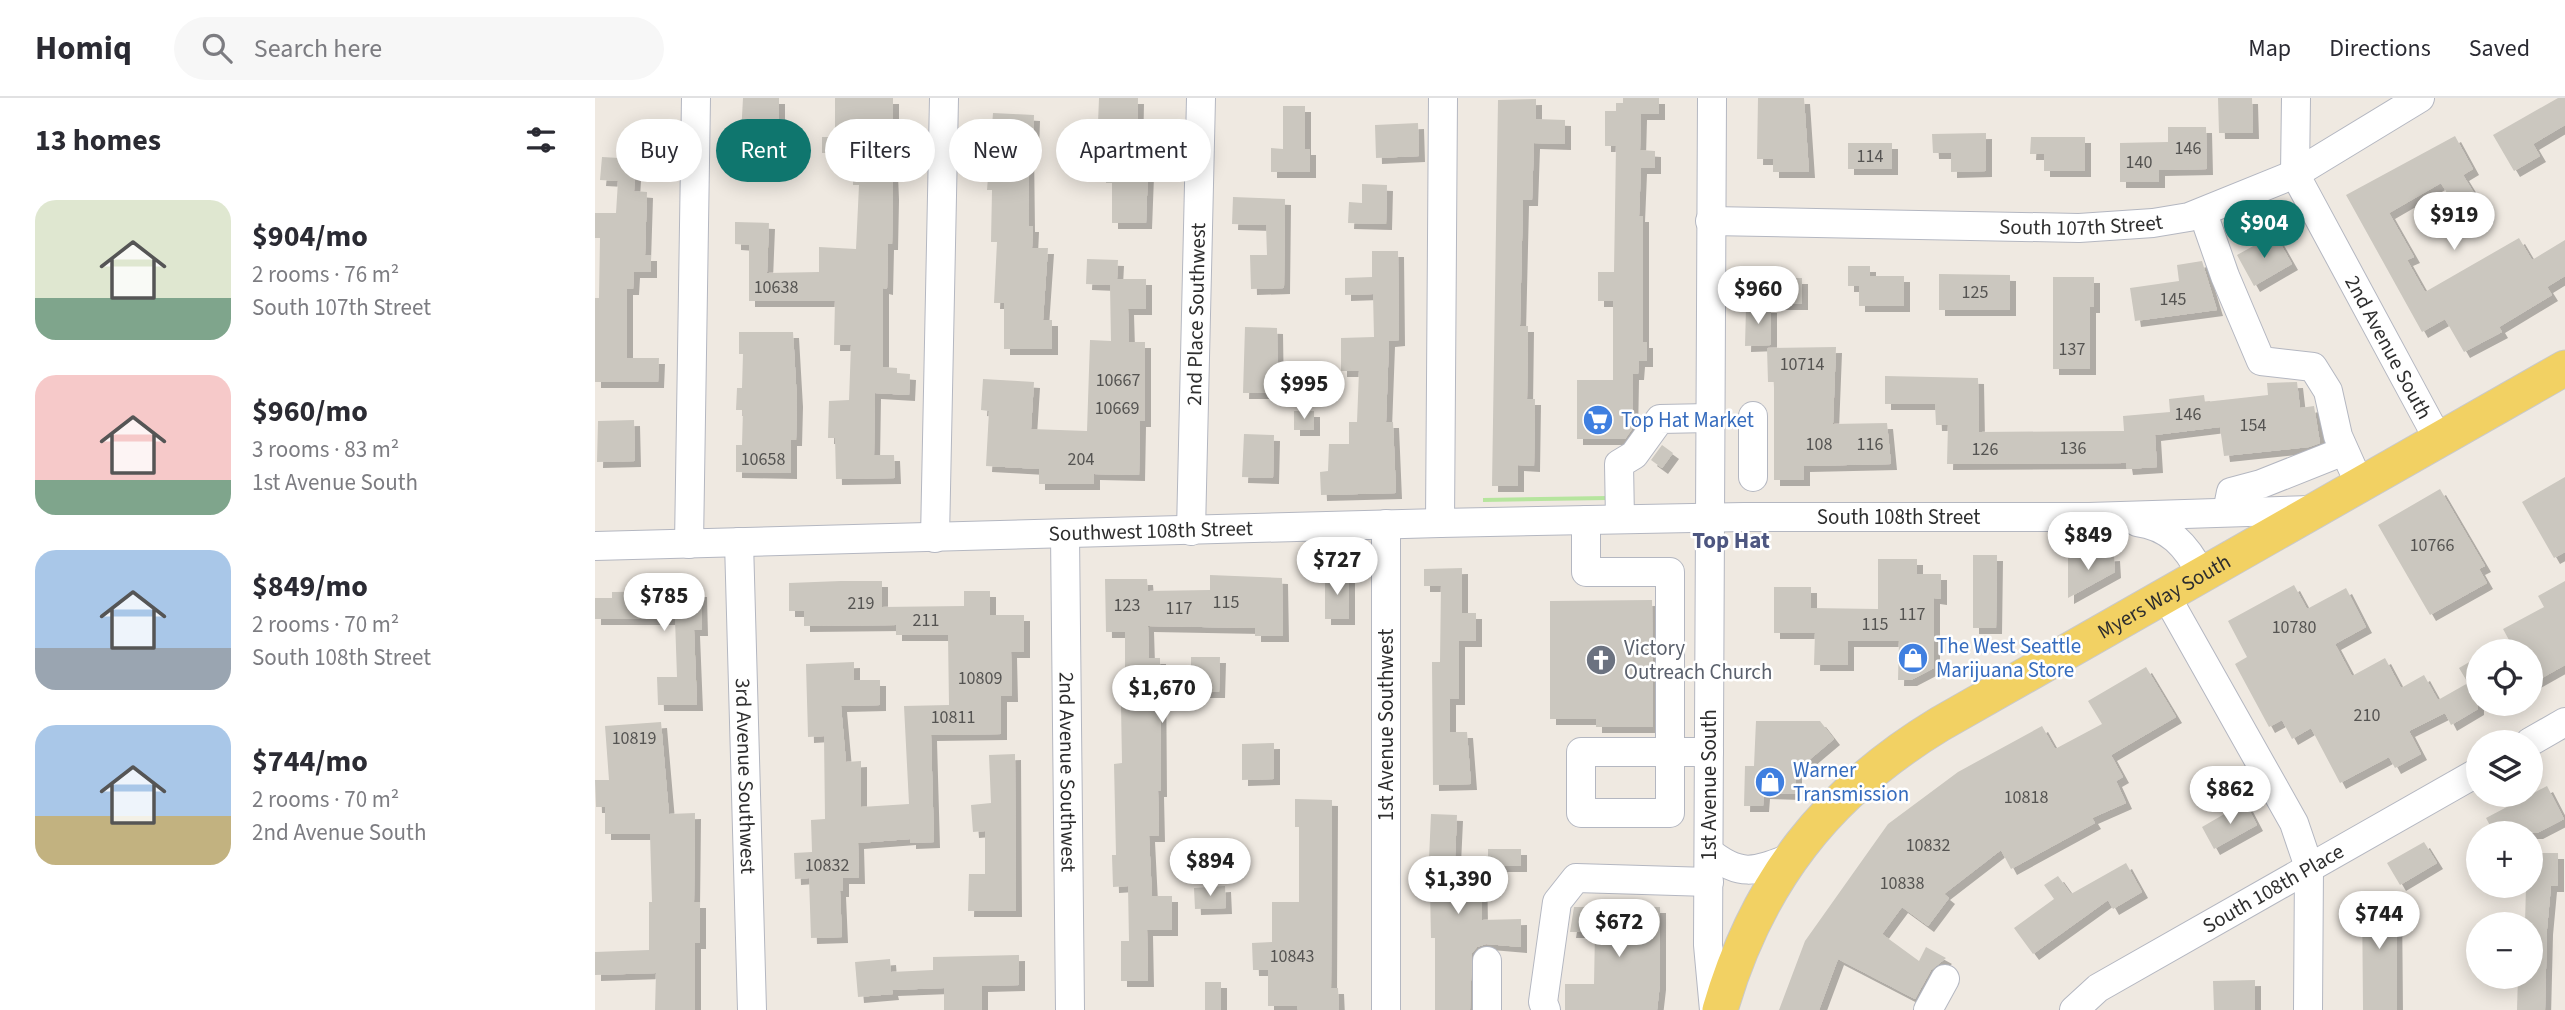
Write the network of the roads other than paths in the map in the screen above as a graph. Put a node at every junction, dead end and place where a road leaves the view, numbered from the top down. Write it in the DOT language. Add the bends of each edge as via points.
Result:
graph roads {
  1 [pos="696,98"];
  2 [pos="944,98"];
  3 [pos="1201,98"];
  4 [pos="1443,98"];
  5 [pos="1712,98"];
  6 [pos="2296,98"];
  7 [pos="2420,98"];
  8 [pos="2295,174"];
  9 [pos="2203,213"];
  10 [pos="1710,221"];
  11 [pos="2565,368"];
  12 [pos="1710,429"];
  13 [pos="2438,439"];
  14 [pos="2344,451"];
  15 [pos="1753,477"];
  16 [pos="2359,483"];
  17 [pos="2311,510"];
  18 [pos="2228,512"];
  19 [pos="1709,517"];
  20 [pos="2089,517"];
  21 [pos="1620,519"];
  22 [pos="1586,520"];
  23 [pos="1440,523"];
  24 [pos="1386,524"];
  25 [pos="1191,531"];
  26 [pos="1065,534"];
  27 [pos="935,537"];
  28 [pos="739,542"];
  29 [pos="689,544"];
  30 [pos="595,546"];
  31 [pos="2201,574"];
  32 [pos="2165,594"];
  33 [pos="2565,722"];
  34 [pos="2543,735"];
  35 [pos="1709,752"];
  36 [pos="2466,779"];
  37 [pos="1709,852"];
  38 [pos="1790,858"];
  39 [pos="2309,867"];
  40 [pos="1709,882"];
  41 [pos="1487,961"];
  42 [pos="1945,979"];
  43 [pos="752,1010"];
  44 [pos="1070,1010"];
  45 [pos="1385,1010"];
  46 [pos="1487,1010"];
  47 [pos="1546,1010"];
  48 [pos="1714,1010"];
  49 [pos="1720,1010"];
  50 [pos="1928,1010"];
  51 [pos="2074,1010"];
  52 [pos="2308,1010"];
  1 -- 29 [label="street"];
  2 -- 27 [label="street"];
  3 -- 25 [label="street, 2nd Place Southwest"];
  4 -- 23 [label="street"];
  5 -- 10 [label="street, 1st Avenue South"];
  6 -- 8 [label="street, 2nd Avenue South"];
  7 -- 8 [label="street, South 107th Street"];
  8 -- 9 [label="street, South 107th Street"];
  8 -- 13 [label="street, 2nd Avenue South"];
  9 -- 10 [label="street, South 107th Street" via="2153,223 2079,228"];
  9 -- 14 [label="street" via="2261,361 2313,367 2328,391"];
  10 -- 12 [label="street, 1st Avenue South"];
  11 -- 13 [label="main road, Myers Way South"];
  12 -- 15 [label="street" via="1753,428"];
  12 -- 19 [label="street, 1st Avenue South"];
  12 -- 21 [label="street" via="1660,419 1634,455 1619,464"];
  13 -- 16 [label="main road, Myers Way South"];
  14 -- 16 [label="street"];
  14 -- 18 [label="street" via="2231,492"];
  16 -- 17 [label="main road, Myers Way South"];
  17 -- 18 [label="street, South 108th Street"];
  17 -- 31 [label="main road, Myers Way South"];
  18 -- 20 [label="street, South 108th Street"];
  19 -- 20 [label="street, South 108th Street"];
  19 -- 21 [label="street, Southwest 108th Street"];
  19 -- 35 [label="street, 1st Avenue South"];
  20 -- 31 [label="street, South 108th Street" via="2147,523 2168,532 2192,555"];
  21 -- 22 [label="street, Southwest 108th Street"];
  22 -- 23 [label="street, Southwest 108th Street"];
  22 -- 35 [label="street" via="1586,572 1670,572 1670,752"];
  23 -- 24 [label="street, Southwest 108th Street"];
  24 -- 25 [label="street, Southwest 108th Street"];
  24 -- 45 [label="street, 1st Avenue Southwest"];
  25 -- 26 [label="street, Southwest 108th Street"];
  26 -- 27 [label="street, Southwest 108th Street"];
  26 -- 44 [label="street, 2nd Avenue Southwest"];
  27 -- 28 [label="street, Southwest 108th Street"];
  28 -- 29 [label="street, Southwest 108th Street"];
  28 -- 43 [label="street, 3rd Avenue Southwest"];
  29 -- 30 [label="street, Southwest 108th Street"];
  31 -- 32 [label="main road, Myers Way South"];
  32 -- 38 [label="main road, Myers Way South" via="1902,748 1833,806"];
  32 -- 39 [label="street" via="2294,823"];
  33 -- 34 [label="street"];
  35 -- 37 [label="street, 1st Avenue South"];
  36 -- 39 [label="street, South 108th Place"];
  37 -- 38 [label="street" via="1739,870 1754,871"];
  37 -- 40 [label="street, 1st Avenue South"];
  38 -- 49 [label="main road, Myers Way South" via="1755,915"];
  39 -- 51 [label="street, South 108th Place" via="2098,988"];
  39 -- 52 [label="street"];
  40 -- 47 [label="street" via="1576,878 1557,902 1543,1002"];
  40 -- 48 [label="street, 1st Avenue South"];
  41 -- 46 [label="street"];
  42 -- 50 [label="street"];
}
